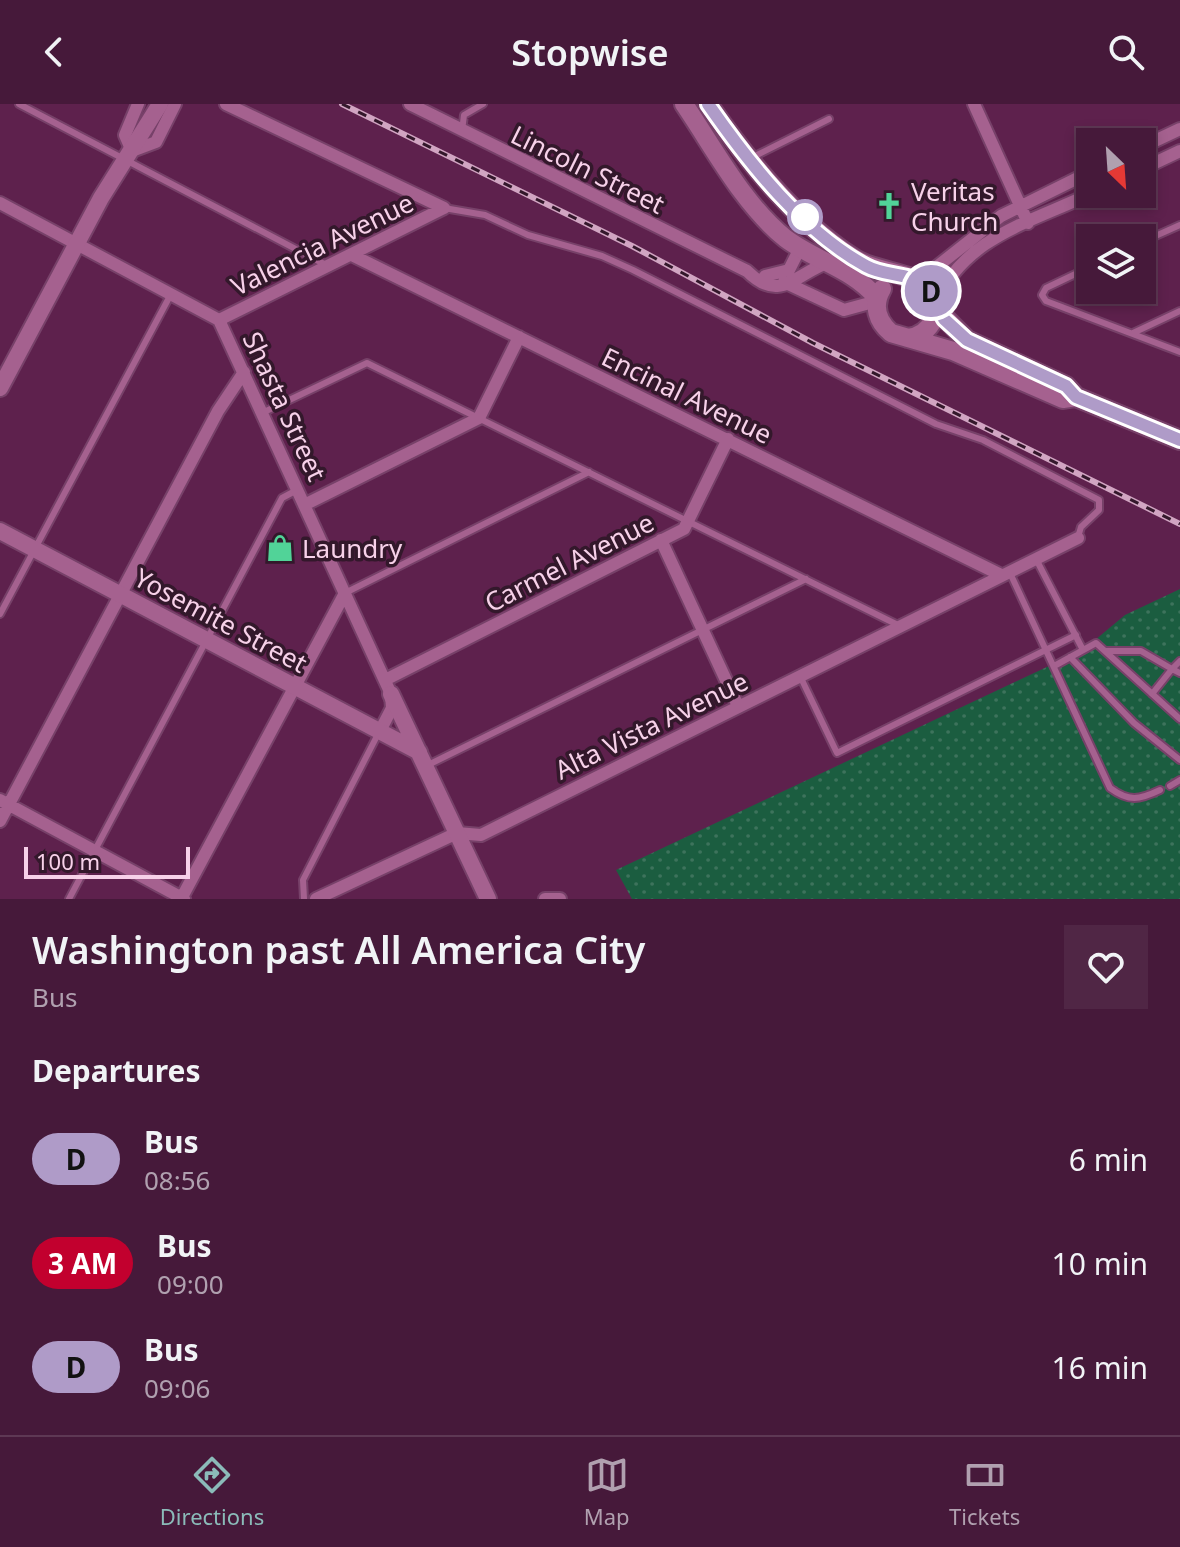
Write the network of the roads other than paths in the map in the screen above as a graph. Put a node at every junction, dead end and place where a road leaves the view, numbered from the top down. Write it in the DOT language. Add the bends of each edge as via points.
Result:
graph roads {
  1 [pos="19,104"];
  2 [pos="138,104"];
  3 [pos="160,104"];
  4 [pos="175,104"];
  5 [pos="226,104"];
  6 [pos="410,104"];
  7 [pos="483,104"];
  8 [pos="684,104"];
  9 [pos="708,104"];
  10 [pos="974,104"];
  11 [pos="829,119"];
  12 [pos="1180,129"];
  13 [pos="462,131"];
  14 [pos="1156,140"];
  15 [pos="1180,151"];
  16 [pos="129,155"];
  17 [pos="750,160"];
  18 [pos="1156,162"];
  19 [pos="1076,179"];
  20 [pos="1076,201"];
  21 [pos="0,203"];
  22 [pos="1020,205"];
  23 [pos="444,208"];
  24 [pos="1028,223"];
  25 [pos="1180,225"];
  26 [pos="1156,236"];
  27 [pos="76,244"];
  28 [pos="800,248"];
  29 [pos="352,255"];
  30 [pos="829,262"];
  31 [pos="328,266"];
  32 [pos="747,271"];
  33 [pos="1076,274"];
  34 [pos="765,276"];
  35 [pos="912,279"];
  36 [pos="790,284"];
  37 [pos="171,294"];
  38 [pos="877,300"];
  39 [pos="936,306"];
  40 [pos="1180,311"];
  41 [pos="219,320"];
  42 [pos="1131,334"];
  43 [pos="519,337"];
  44 [pos="908,338"];
  45 [pos="1180,352"];
  46 [pos="244,372"];
  47 [pos="0,388"];
  48 [pos="1076,397"];
  49 [pos="262,413"];
  50 [pos="479,418"];
  51 [pos="728,439"];
  52 [pos="1180,440"];
  53 [pos="589,472"];
  54 [pos="297,490"];
  55 [pos="304,505"];
  56 [pos="688,521"];
  57 [pos="0,531"];
  58 [pos="1078,538"];
  59 [pos="661,540"];
  60 [pos="35,549"];
  61 [pos="1036,559"];
  62 [pos="1006,573"];
  63 [pos="806,579"];
  64 [pos="345,593"];
  65 [pos="121,594"];
  66 [pos="0,614"];
  67 [pos="900,626"];
  68 [pos="702,629"];
  69 [pos="1076,635"];
  70 [pos="208,640"];
  71 [pos="1048,649"];
  72 [pos="1083,650"];
  73 [pos="1105,651"];
  74 [pos="1070,657"];
  75 [pos="1180,661"];
  76 [pos="1056,665"];
  77 [pos="1172,669"];
  78 [pos="1180,673"];
  79 [pos="800,676"];
  80 [pos="292,685"];
  81 [pos="388,687"];
  82 [pos="1152,694"];
  83 [pos="738,706"];
  84 [pos="1180,719"];
  85 [pos="380,731"];
  86 [pos="422,759"];
  87 [pos="1180,760"];
  88 [pos="1180,780"];
  89 [pos="1170,786"];
  90 [pos="1160,790"];
  91 [pos="4,802"];
  92 [pos="0,821"];
  93 [pos="457,833"];
  94 [pos="95,851"];
  95 [pos="69,899"];
  96 [pos="182,899"];
  97 [pos="304,899"];
  98 [pos="316,899"];
  99 [pos="488,899"];
  100 [pos="545,899"];
  101 [pos="560,899"];
  1 -- 16 [label="lane"];
  2 -- 16 [label="street" via="125,135"];
  3 -- 16 [label="street"];
  4 -- 16 [label="street" via="156,142"];
  5 -- 23 [label="street"];
  6 -- 13 [label="street, Lincoln Street"];
  7 -- 13 [label="lane" via="464,115"];
  8 -- 28 [label="main road" via="758,210"];
  9 -- 17 [label="main road"];
  10 -- 22 [label="street"];
  11 -- 17 [label="lane"];
  12 -- 14 [label="street"];
  13 -- 32 [label="street, Lincoln Street"];
  15 -- 18 [label="street"];
  16 -- 27 [label="street"];
  16 -- 31 [label="lane"];
  17 -- 35 [label="main road" via="833,244 870,268"];
  19 -- 22 [label="street"];
  20 -- 24 [label="street"];
  21 -- 27 [label="street, Shasta Street"];
  22 -- 24 [label="street"];
  22 -- 35 [label="street"];
  23 -- 29 [label="street, Valencia Avenue"];
  23 -- 58 [label="lane" via="485,215 528,235 623,265 936,424 1070,482 1099,500 1099,510 1081,527"];
  24 -- 39 [label="street" via="983,244 955,267"];
  25 -- 26 [label="lane"];
  27 -- 37 [label="street, Shasta Street"];
  27 -- 47 [label="street"];
  28 -- 30 [label="main road"];
  28 -- 34 [label="street" via="789,270"];
  29 -- 31 [label="street, Valencia Avenue"];
  29 -- 43 [label="street, Encinal Avenue"];
  30 -- 36 [label="street"];
  30 -- 38 [label="main road" via="850,273"];
  31 -- 41 [label="street, Valencia Avenue"];
  32 -- 34 [label="street, Lincoln Street"];
  32 -- 36 [label="street, Lincoln Street" via="769,286"];
  33 -- 42 [label="lane" via="1046,288 1046,301"];
  34 -- 36 [label="street, Lincoln Street"];
  35 -- 38 [label="main road" via="886,284"];
  35 -- 39 [label="main road" via="930,290"];
  36 -- 38 [label="street, Lincoln Street" via="844,310"];
  37 -- 41 [label="street, Shasta Street"];
  37 -- 60 [label="lane"];
  38 -- 44 [label="main road" via="883,327"];
  39 -- 44 [label="main road" via="928,328"];
  39 -- 48 [label="main road" via="967,340 1066,386"];
  40 -- 42 [label="lane"];
  41 -- 46 [label="street, Shasta Street"];
  42 -- 45 [label="lane"];
  43 -- 50 [label="street"];
  43 -- 51 [label="street, Encinal Avenue"];
  44 -- 48 [label="main road" via="953,351 1063,399"];
  46 -- 49 [label="street, Shasta Street"];
  46 -- 65 [label="street"];
  48 -- 52 [label="main road"];
  49 -- 50 [label="lane" via="367,363"];
  49 -- 54 [label="street, Shasta Street"];
  50 -- 53 [label="lane"];
  50 -- 55 [label="street"];
  51 -- 56 [label="street, Carmel Avenue"];
  51 -- 62 [label="street, Encinal Avenue"];
  53 -- 56 [label="lane"];
  53 -- 64 [label="lane"];
  54 -- 55 [label="street, Shasta Street"];
  54 -- 70 [label="lane" via="282,498"];
  55 -- 64 [label="street, Shasta Street"];
  56 -- 59 [label="street, Carmel Avenue" via="684,529"];
  56 -- 63 [label="lane"];
  57 -- 60 [label="street, Yosemite Street"];
  58 -- 61 [label="street, Alta Vista Avenue"];
  59 -- 68 [label="street"];
  59 -- 81 [label="street, Carmel Avenue"];
  60 -- 65 [label="street, Yosemite Street"];
  60 -- 66 [label="lane"];
  61 -- 62 [label="street, Alta Vista Avenue"];
  61 -- 69 [label="lane"];
  62 -- 67 [label="street, Alta Vista Avenue"];
  62 -- 71 [label="lane"];
  63 -- 67 [label="lane"];
  63 -- 68 [label="lane"];
  64 -- 80 [label="street"];
  64 -- 81 [label="street, Shasta Street"];
  65 -- 70 [label="street, Yosemite Street"];
  65 -- 91 [label="street"];
  67 -- 79 [label="street, Alta Vista Avenue"];
  68 -- 83 [label="street"];
  68 -- 86 [label="lane"];
  69 -- 71 [label="lane"];
  69 -- 72 [label="lane"];
  70 -- 80 [label="street, Yosemite Street"];
  70 -- 94 [label="lane"];
  71 -- 76 [label="lane"];
  71 -- 79 [label="lane" via="837,753"];
  72 -- 73 [label="lane" via="1096,643"];
  72 -- 74 [label="lane"];
  73 -- 77 [label="lane" via="1141,651"];
  73 -- 82 [label="lane"];
  74 -- 76 [label="lane"];
  74 -- 87 [label="lane" via="1134,723"];
  75 -- 77 [label="lane"];
  76 -- 90 [label="lane" via="1110,788 1124,798 1141,800"];
  77 -- 78 [label="lane"];
  77 -- 82 [label="lane"];
  79 -- 83 [label="street, Alta Vista Avenue"];
  80 -- 85 [label="street, Yosemite Street"];
  80 -- 96 [label="street"];
  81 -- 85 [label="street" via="392,708"];
  81 -- 86 [label="street, Shasta Street"];
  82 -- 84 [label="lane"];
  83 -- 93 [label="street, Alta Vista Avenue" via="481,835"];
  85 -- 86 [label="street, Yosemite Street"];
  85 -- 97 [label="lane" via="303,880"];
  86 -- 93 [label="street, Shasta Street"];
  88 -- 89 [label="lane"];
  91 -- 92 [label="street"];
  91 -- 94 [label="street"];
  93 -- 98 [label="street, Alta Vista Avenue"];
  93 -- 99 [label="street, Shasta Street"];
  94 -- 95 [label="lane"];
  94 -- 96 [label="street"];
  100 -- 101 [label="street"];
}
